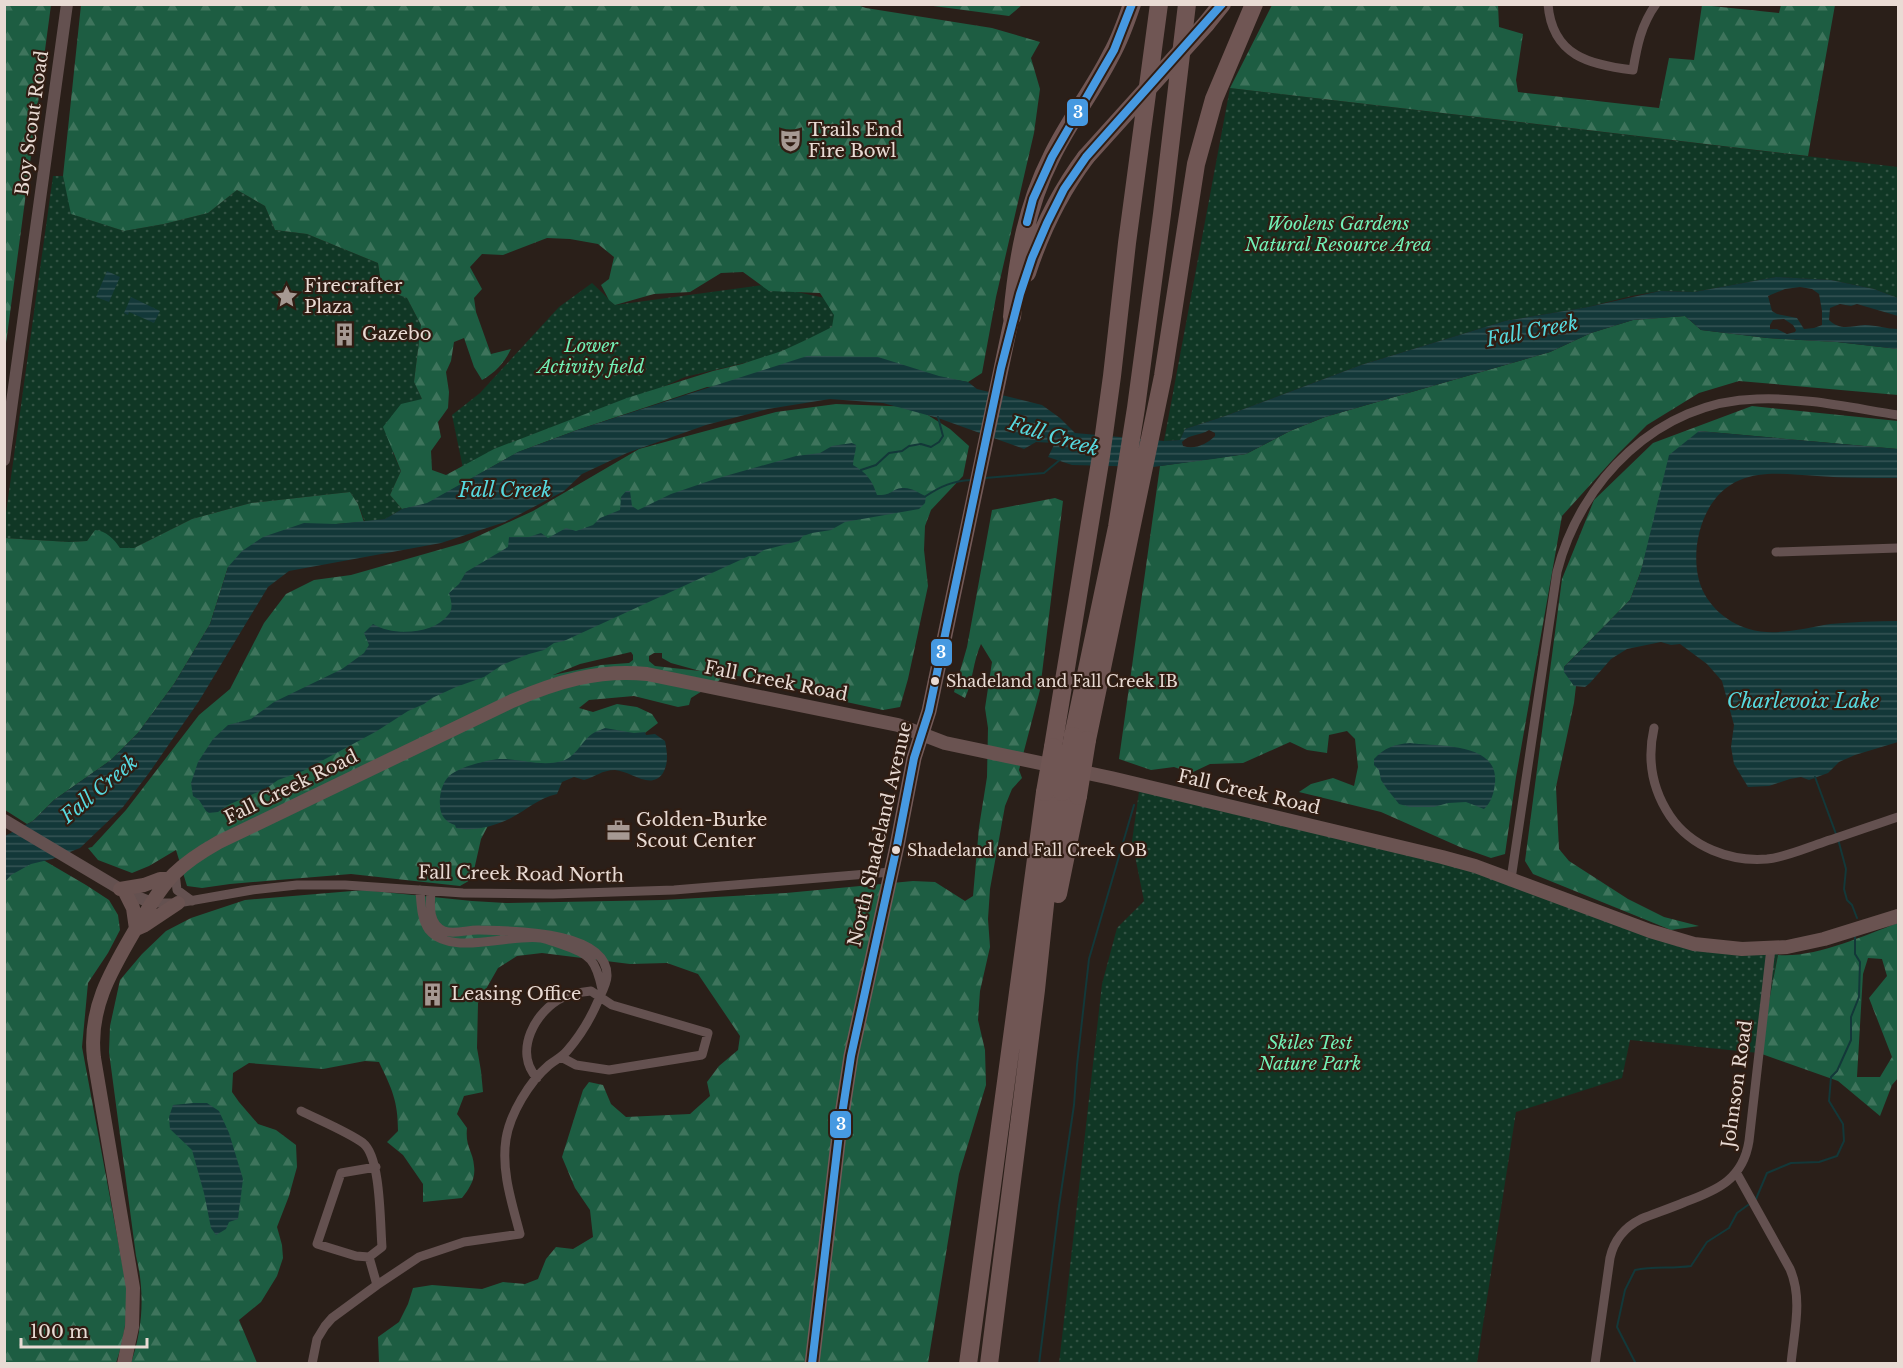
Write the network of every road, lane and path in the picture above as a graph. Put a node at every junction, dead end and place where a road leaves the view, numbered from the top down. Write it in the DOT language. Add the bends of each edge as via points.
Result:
graph roads {
  1 [pos="67,4"];
  2 [pos="1132,4"];
  3 [pos="1159,4"];
  4 [pos="1187,4"];
  5 [pos="1222,4"];
  6 [pos="1254,4"];
  7 [pos="1548,4"];
  8 [pos="1656,4"];
  9 [pos="1012,317"];
  10 [pos="1899,415"];
  11 [pos="4,459"];
  12 [pos="1124,528"];
  13 [pos="1899,548"];
  14 [pos="1776,552"];
  15 [pos="1654,728"];
  16 [pos="922,734"];
  17 [pos="1080,738"];
  18 [pos="1062,793"];
  19 [pos="1899,817"];
  20 [pos="4,820"];
  21 [pos="891,872"];
  22 [pos="172,876"];
  23 [pos="1511,879"];
  24 [pos="420,890"];
  25 [pos="122,891"];
  26 [pos="431,891"];
  27 [pos="185,902"];
  28 [pos="152,903"];
  29 [pos="1899,916"];
  30 [pos="136,929"];
  31 [pos="1771,948"];
  32 [pos="601,993"];
  33 [pos="561,1057"];
  34 [pos="537,1078"];
  35 [pos="301,1111"];
  36 [pos="376,1167"];
  37 [pos="1736,1172"];
  38 [pos="369,1257"];
  39 [pos="377,1285"];
  40 [pos="312,1361"];
  41 [pos="124,1364"];
  42 [pos="812,1364"];
  43 [pos="968,1364"];
  44 [pos="989,1364"];
  45 [pos="1595,1364"];
  46 [pos="1791,1364"];
  1 -- 11 [label="street, Boy Scout Road"];
  2 -- 9 [label="highway" via="1104,69 1050,159 1033,201 1016,276"];
  3 -- 18 [label="highway, bridge" via="1091,528 1053,747"];
  4 -- 12 [label="highway"];
  5 -- 9 [label="highway, bridge" via="1086,157 1060,195"];
  6 -- 12 [label="highway" via="1221,80 1200,147 1163,376"];
  7 -- 8 [label="street" via="1556,33 1577,56 1598,65 1633,70 1639,36"];
  9 -- 16 [label="main road, North Shadeland Avenue"];
  10 -- 23 [label="street" via="1800,400 1735,401 1665,426 1630,451 1605,476 1575,521 1557,572"];
  12 -- 17 [label="highway"];
  12 -- 17 [label="highway" via="1121,582"];
  13 -- 14 [label="street"];
  15 -- 19 [label="street" via="1651,759 1658,793 1673,820 1692,839 1716,852 1766,859"];
  16 -- 21 [label="main road, North Shadeland Avenue"];
  16 -- 22 [label="main road, Fall Creek Road" via="898,725 647,674 582,676 512,701 229,837 206,849"];
  16 -- 23 [label="main road, Fall Creek Road" via="945,743 1408,849"];
  17 -- 18 [label="highway, bridge"];
  18 -- 43 [label="highway"];
  18 -- 44 [label="highway"];
  20 -- 25 [label="street"];
  21 -- 26 [label="street, Fall Creek Road North" via="616,893"];
  21 -- 42 [label="main road, North Shadeland Avenue" via="854,1037 838,1134"];
  22 -- 25 [label="main road"];
  22 -- 27 [label="street"];
  22 -- 28 [label="main road, Fall Creek Road"];
  23 -- 31 [label="main road, Fall Creek Road" via="1685,942 1731,949"];
  24 -- 26 [label="street, Fall Creek Road North"];
  24 -- 27 [label="street, Fall Creek Road North" via="297,885"];
  24 -- 32 [label="street" via="424,918 435,936 491,943 540,938 560,944 583,952 593,961"];
  25 -- 28 [label="street"];
  25 -- 30 [label="main road" via="133,908"];
  26 -- 32 [label="street" via="430,914 443,931 539,932 586,945 604,962 608,976"];
  27 -- 28 [label="street, Fall Creek Road North"];
  27 -- 30 [label="main road"];
  28 -- 30 [label="main road, Fall Creek Road"];
  29 -- 31 [label="main road, Fall Creek Road" via="1824,939"];
  30 -- 41 [label="main road, Fall Creek Road" via="105,984 93,1033 133,1288 132,1328"];
  31 -- 37 [label="street, Johnson Road" via="1749,1141"];
  32 -- 33 [label="street" via="586,1026"];
  32 -- 33 [label="street" via="612,1005 708,1033 702,1055 609,1070 576,1065"];
  32 -- 34 [label="street" via="570,994 540,1017 527,1051 528,1065"];
  33 -- 34 [label="street"];
  34 -- 39 [label="street" via="517,1106 505,1147 507,1179 520,1234 464,1242 419,1257"];
  35 -- 36 [label="street" via="363,1143"];
  36 -- 38 [label="street" via="381,1247"];
  36 -- 38 [label="street" via="341,1173 317,1244"];
  37 -- 45 [label="street, Johnson Road" via="1713,1192 1641,1219 1619,1237 1610,1258"];
  37 -- 46 [label="street" via="1795,1283 1797,1305"];
  38 -- 39 [label="street"];
  39 -- 40 [label="street" via="329,1320 319,1336"];
}
